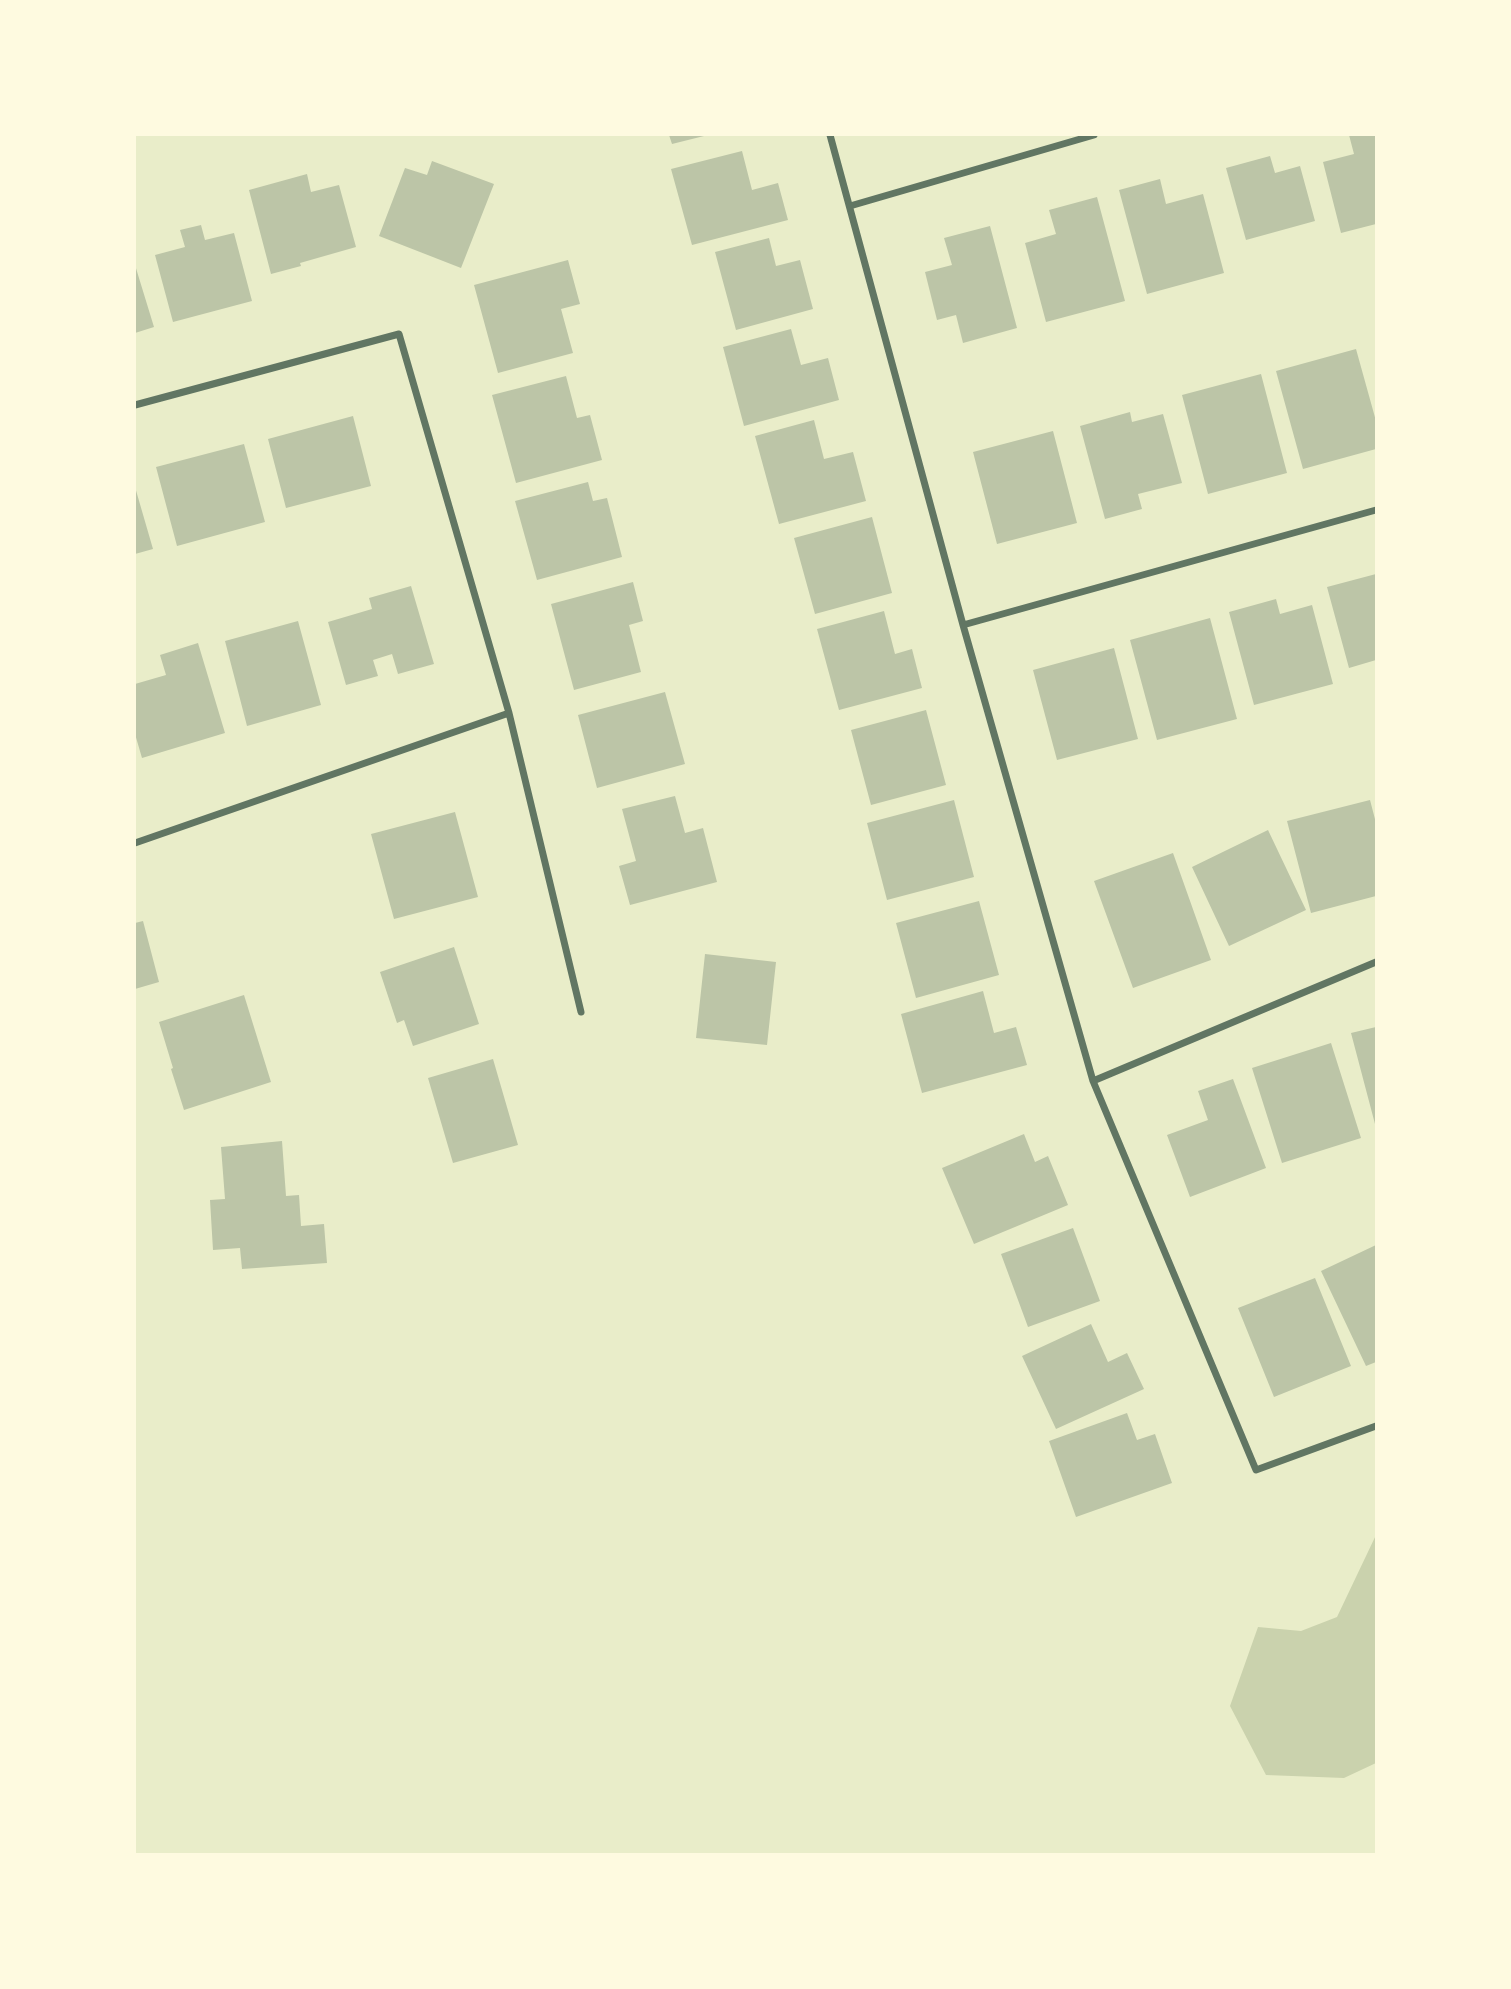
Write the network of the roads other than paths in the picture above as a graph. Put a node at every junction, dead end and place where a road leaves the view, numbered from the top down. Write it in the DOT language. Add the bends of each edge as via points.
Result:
graph roads {
  1 [pos="830,135"];
  2 [pos="1094,135"];
  3 [pos="850,206"];
  4 [pos="135,405"];
  5 [pos="1376,510"];
  6 [pos="962,625"];
  7 [pos="509,713"];
  8 [pos="135,843"];
  9 [pos="1376,962"];
  10 [pos="581,1012"];
  11 [pos="1093,1081"];
  12 [pos="1376,1426"];
  1 -- 3 [label="street"];
  2 -- 3 [label="street"];
  3 -- 6 [label="street"];
  4 -- 7 [label="street" via="399,334"];
  5 -- 6 [label="street"];
  6 -- 11 [label="street"];
  7 -- 8 [label="street"];
  7 -- 10 [label="street"];
  9 -- 11 [label="street"];
  11 -- 12 [label="street" via="1256,1470"];
}
